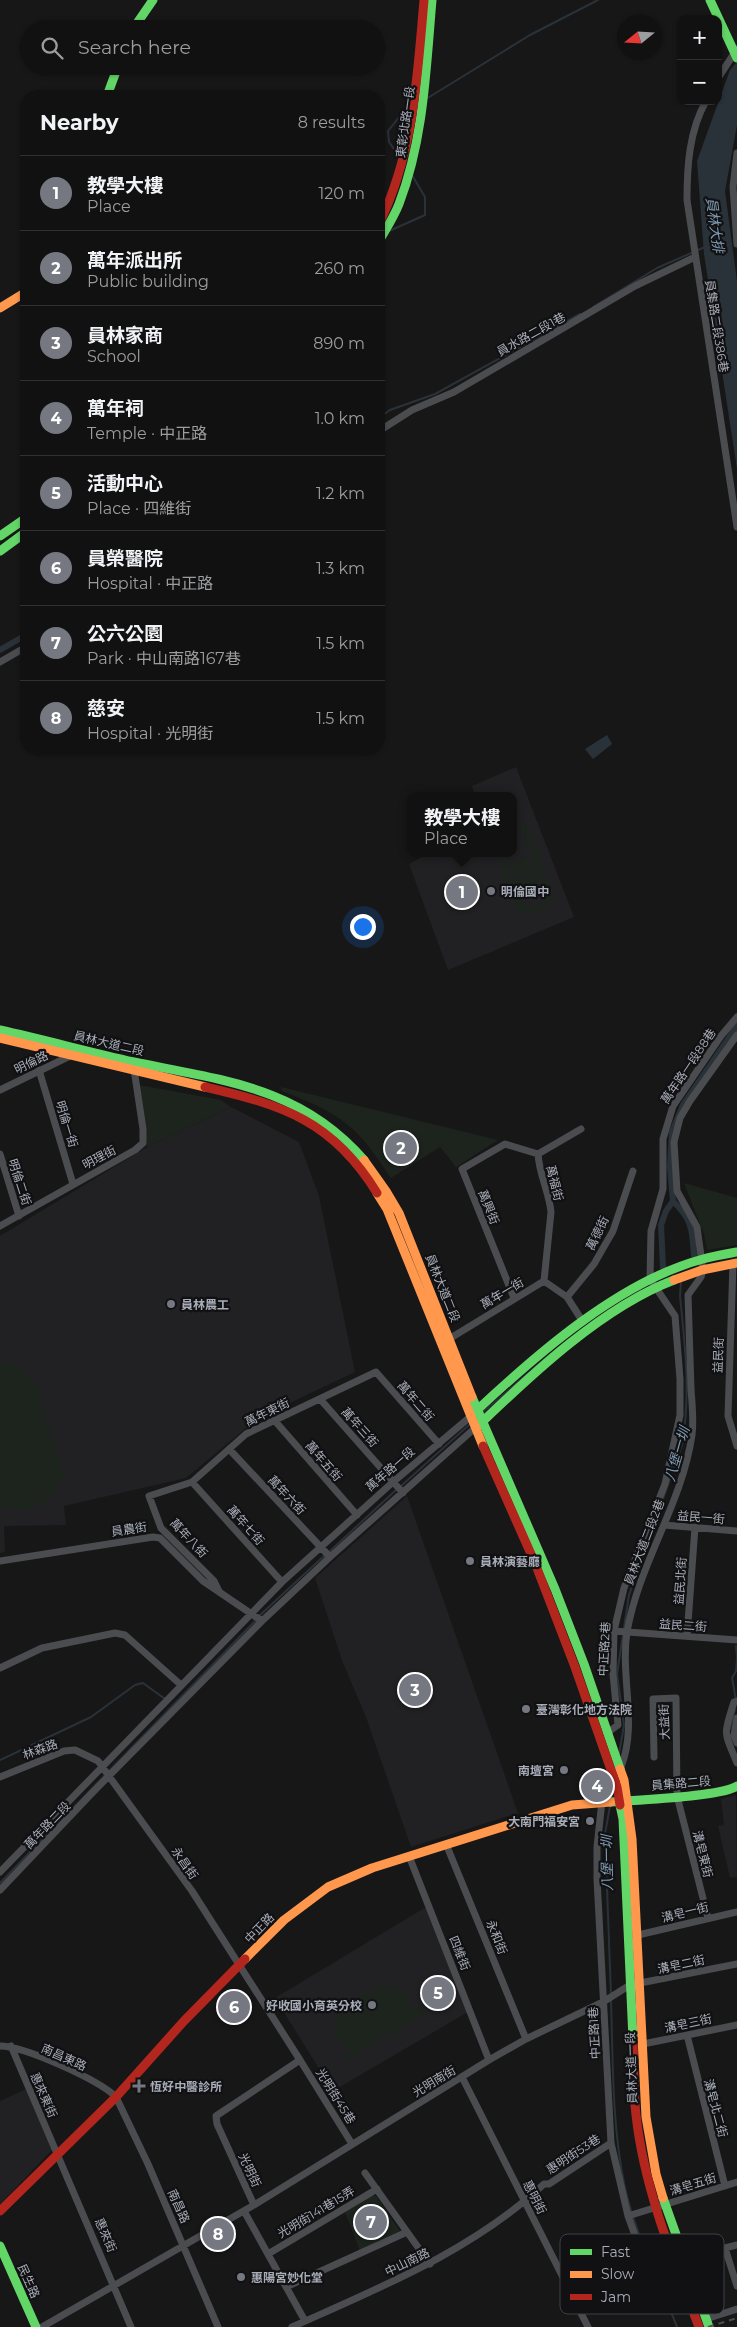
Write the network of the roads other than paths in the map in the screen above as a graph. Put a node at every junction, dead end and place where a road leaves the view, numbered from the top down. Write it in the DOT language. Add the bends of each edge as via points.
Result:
graph roads {
  1 [pos="153,0"];
  2 [pos="424,0"];
  3 [pos="432,0"];
  4 [pos="710,0"];
  5 [pos="139,20"];
  6 [pos="736,53"];
  7 [pos="722,72"];
  8 [pos="115,75"];
  9 [pos="109,90"];
  10 [pos="704,105"];
  11 [pos="737,153"];
  12 [pos="385,214"];
  13 [pos="385,230"];
  14 [pos="737,244"];
  15 [pos="695,257"];
  16 [pos="20,296"];
  17 [pos="0,308"];
  18 [pos="385,427"];
  19 [pos="20,522"];
  20 [pos="737,527"];
  21 [pos="0,536"];
  22 [pos="20,536"];
  23 [pos="0,551"];
  24 [pos="20,650"];
  25 [pos="0,662"];
  26 [pos="737,1017"];
  27 [pos="0,1030"];
  28 [pos="737,1035"];
  29 [pos="0,1038"];
  30 [pos="72,1055"];
  31 [pos="39,1070"];
  32 [pos="134,1070"];
  33 [pos="0,1090"];
  34 [pos="581,1129"];
  35 [pos="505,1144"];
  36 [pos="0,1154"];
  37 [pos="538,1154"];
  38 [pos="633,1171"];
  39 [pos="73,1184"];
  40 [pos="19,1216"];
  41 [pos="0,1226"];
  42 [pos="737,1252"];
  43 [pos="735,1263"];
  44 [pos="699,1266"];
  45 [pos="654,1277"];
  46 [pos="544,1281"];
  47 [pos="659,1287"];
  48 [pos="567,1297"];
  49 [pos="514,1298"];
  50 [pos="584,1322"];
  51 [pos="449,1339"];
  52 [pos="376,1372"];
  53 [pos="320,1399"];
  54 [pos="474,1413"];
  55 [pos="275,1421"];
  56 [pos="482,1421"];
  57 [pos="475,1428"];
  58 [pos="439,1444"];
  59 [pos="737,1446"];
  60 [pos="229,1449"];
  61 [pos="192,1482"];
  62 [pos="393,1482"];
  63 [pos="403,1493"];
  64 [pos="149,1496"];
  65 [pos="357,1515"];
  66 [pos="664,1525"];
  67 [pos="695,1527"];
  68 [pos="737,1531"];
  69 [pos="320,1547"];
  70 [pos="330,1557"];
  71 [pos="0,1561"];
  72 [pos="282,1582"];
  73 [pos="219,1591"];
  74 [pos="250,1614"];
  75 [pos="262,1621"];
  76 [pos="614,1631"];
  77 [pos="627,1632"];
  78 [pos="688,1636"];
  79 [pos="737,1640"];
  80 [pos="580,1666"];
  81 [pos="0,1668"];
  82 [pos="181,1684"];
  83 [pos="735,1701"];
  84 [pos="737,1718"];
  85 [pos="607,1733"];
  86 [pos="737,1743"];
  87 [pos="654,1757"];
  88 [pos="737,1764"];
  89 [pos="103,1767"];
  90 [pos="621,1767"];
  91 [pos="110,1775"];
  92 [pos="0,1777"];
  93 [pos="737,1786"];
  94 [pos="676,1796"];
  95 [pos="623,1799"];
  96 [pos="602,1801"];
  97 [pos="446,1844"];
  98 [pos="409,1856"];
  99 [pos="0,1872"];
  100 [pos="0,1890"];
  101 [pos="737,1912"];
  102 [pos="708,1918"];
  103 [pos="638,1935"];
  104 [pos="240,1964"];
  105 [pos="737,1964"];
  106 [pos="635,1985"];
  107 [pos="604,2002"];
  108 [pos="737,2024"];
  109 [pos="687,2035"];
  110 [pos="526,2039"];
  111 [pos="643,2044"];
  112 [pos="0,2046"];
  113 [pos="10,2046"];
  114 [pos="300,2060"];
  115 [pos="489,2060"];
  116 [pos="462,2077"];
  117 [pos="116,2097"];
  118 [pos="611,2143"];
  119 [pos="352,2144"];
  120 [pos="58,2153"];
  121 [pos="366,2174"];
  122 [pos="737,2182"];
  123 [pos="725,2186"];
  124 [pos="376,2189"];
  125 [pos="524,2202"];
  126 [pos="254,2205"];
  127 [pos="660,2206"];
  128 [pos="0,2211"];
  129 [pos="244,2211"];
  130 [pos="632,2215"];
  131 [pos="407,2232"];
  132 [pos="637,2234"];
  133 [pos="666,2234"];
  134 [pos="672,2234"];
  135 [pos="737,2245"];
  136 [pos="0,2246"];
  137 [pos="184,2246"];
  138 [pos="268,2254"];
  139 [pos="430,2264"];
  140 [pos="560,2272"];
  141 [pos="115,2285"];
  142 [pos="737,2286"];
  143 [pos="286,2287"];
  144 [pos="737,2309"];
  145 [pos="581,2314"];
  146 [pos="695,2314"];
  147 [pos="305,2321"];
  148 [pos="707,2323"];
  149 [pos="36,2327"];
  150 [pos="42,2327"];
  151 [pos="131,2327"];
  152 [pos="218,2327"];
  153 [pos="292,2327"];
  154 [pos="588,2327"];
  155 [pos="700,2327"];
  1 -- 5 [label="street"];
  2 -- 12 [label="street, 東彰北路一段" via="411,133 392,202"];
  3 -- 13 [label="street, 東彰北路一段" via="418,138 398,205"];
  4 -- 6 [label="street"];
  6 -- 7 [label="street"];
  8 -- 9 [label="street"];
  10 -- 15 [label="street, 員集路二段386巷" via="695,130 687,180"];
  11 -- 14 [label="street" via="732,187"];
  15 -- 18 [label="street, 員水路二段1巷" via="635,286 454,392 412,410"];
  15 -- 20 [label="street, 員集路二段386巷"];
  16 -- 17 [label="street"];
  19 -- 21 [label="street"];
  22 -- 23 [label="street"];
  24 -- 25 [label="street"];
  26 -- 45 [label="street, 萬年路一段88巷" via="673,1106 666,1122 662,1138 663,1189 651,1231"];
  27 -- 51 [label="street, 員林大道二段" via="253,1088 287,1101 332,1128 371,1166 400,1213"];
  28 -- 44 [label="street" via="690,1101 680,1118 674,1142 677,1191 697,1227"];
  29 -- 30 [label="street, 員林大道二段"];
  30 -- 31 [label="street, 明倫路"];
  30 -- 32 [label="street, 員林大道二段"];
  31 -- 33 [label="street, 明倫路"];
  31 -- 39 [label="street, 明倫一街"];
  32 -- 39 [label="street, 明理街" via="143,1144"];
  32 -- 54 [label="street, 員林大道二段" via="260,1100 284,1109 306,1120 348,1154 364,1172 387,1209"];
  34 -- 37 [label="street"];
  35 -- 37 [label="street, 萬福街"];
  35 -- 49 [label="street, 萬興街" via="462,1169"];
  36 -- 40 [label="street, 明倫二街"];
  37 -- 46 [label="street, 萬福街" via="551,1212"];
  38 -- 48 [label="street, 萬德街" via="613,1231 594,1264"];
  39 -- 40 [label="street, 明理街"];
  40 -- 41 [label="street, 明理街"];
  42 -- 44 [label="street, 萬年路一段"];
  43 -- 44 [label="street, 萬年路一段"];
  43 -- 59 [label="street, 益民街" via="728,1416"];
  44 -- 45 [label="street, 萬年路一段"];
  44 -- 47 [label="street, 萬年路一段"];
  44 -- 66 [label="street, 員林大道二段2巷" via="701,1277 688,1295 692,1435"];
  45 -- 47 [label="street, 中正路2巷"];
  45 -- 50 [label="street, 萬年路一段"];
  46 -- 48 [label="street, 萬年一街"];
  46 -- 49 [label="street, 萬年一街"];
  47 -- 56 [label="street, 萬年路一段" via="573,1341"];
  47 -- 76 [label="street, 中正路2巷" via="675,1316 680,1415 665,1484 624,1588"];
  48 -- 50 [label="street, 萬年一街"];
  49 -- 51 [label="street, 萬年一街"];
  50 -- 54 [label="street, 萬年路一段" via="541,1354"];
  51 -- 54 [label="street, 員林大道二段"];
  52 -- 53 [label="street, 萬年東街"];
  52 -- 58 [label="street, 萬年二街"];
  53 -- 55 [label="street, 萬年東街"];
  53 -- 62 [label="street, 萬年三街"];
  54 -- 56 [label="street, 員林大道二段"];
  54 -- 57 [label="street, 員林大道二段"];
  54 -- 58 [label="street, 萬年路一段"];
  55 -- 60 [label="street, 萬年東街" via="246,1434"];
  55 -- 65 [label="street, 萬年五街"];
  56 -- 57 [label="street, 萬年路一段"];
  56 -- 80 [label="street, 員林大道二段" via="543,1560"];
  57 -- 63 [label="street, 萬年路一段"];
  57 -- 80 [label="street, 員林大道二段"];
  58 -- 62 [label="street, 萬年路一段"];
  60 -- 61 [label="street, 萬年東街"];
  60 -- 69 [label="street, 萬年六街"];
  61 -- 64 [label="street, 萬年東街"];
  61 -- 72 [label="street, 萬年七街"];
  62 -- 63 [label="street, 萬年三街"];
  62 -- 65 [label="street, 萬年路一段"];
  63 -- 70 [label="street, 萬年路一段"];
  64 -- 73 [label="street, 萬年八街" via="162,1528 214,1581"];
  65 -- 69 [label="street, 萬年路一段"];
  66 -- 67 [label="street, 益民一街"];
  66 -- 77 [label="street, 員林大道二段2巷" via="638,1589"];
  67 -- 68 [label="street, 益民一街"];
  67 -- 78 [label="street, 益民北街"];
  69 -- 70 [label="street, 萬年六街"];
  69 -- 72 [label="street, 萬年路一段"];
  70 -- 75 [label="street, 萬年路一段"];
  71 -- 73 [label="street, 員農街" via="153,1537 160,1538 203,1581"];
  72 -- 74 [label="street, 萬年路一段"];
  73 -- 74 [label="street, 員農街"];
  74 -- 75 [label="street, 員農街"];
  74 -- 82 [label="street, 萬年路一段"];
  75 -- 91 [label="street, 萬年路一段"];
  76 -- 77 [label="street, 益民二街"];
  76 -- 85 [label="street, 中正路2巷" via="613,1674 618,1725"];
  77 -- 78 [label="street, 益民二街"];
  77 -- 90 [label="street, 員林大道二段2巷" via="628,1734"];
  78 -- 79 [label="street, 益民二街"];
  80 -- 85 [label="street, 員林大道二段"];
  80 -- 95 [label="street, 員林大道二段"];
  81 -- 82 [label="street" via="51,1646 114,1633 125,1635"];
  82 -- 89 [label="street, 萬年路一段"];
  83 -- 88 [label="street" via="725,1730"];
  84 -- 86 [label="street" via="734,1735"];
  85 -- 90 [label="street, 員林大道二段"];
  87 -- 94 [label="street, 大益街" via="652,1699 676,1698"];
  89 -- 91 [label="street, 林森路"];
  89 -- 92 [label="street, 林森路" via="94,1758 75,1750"];
  89 -- 99 [label="street, 萬年路二段"];
  90 -- 95 [label="street, 員林大道二段"];
  91 -- 100 [label="street, 萬年路二段"];
  91 -- 104 [label="street, 永昌街"];
  93 -- 94 [label="street, 員集路二段" via="724,1791"];
  94 -- 95 [label="street, 員集路二段"];
  94 -- 102 [label="street, 溝皂東街"];
  95 -- 96 [label="street, 中正路"];
  95 -- 103 [label="street, 員林大道一段" via="632,1839"];
  95 -- 106 [label="street, 員林大道一段"];
  96 -- 97 [label="street, 中正路" via="552,1810"];
  96 -- 107 [label="street, 中正路1巷" via="597,1847"];
  97 -- 98 [label="street, 中正路"];
  97 -- 110 [label="street, 永和街"];
  98 -- 104 [label="street, 中正路" via="328,1887 284,1920"];
  98 -- 115 [label="street, 四維街"];
  101 -- 102 [label="street, 溝皂一街"];
  102 -- 103 [label="street, 溝皂一街"];
  103 -- 106 [label="street, 員林大道一段"];
  104 -- 114 [label="street"];
  104 -- 117 [label="street, 中正路" via="142,2065"];
  105 -- 106 [label="street, 溝皂二街"];
  106 -- 107 [label="street, 光明南街"];
  106 -- 111 [label="street, 員林大道一段"];
  106 -- 127 [label="street, 員林大道一段" via="636,2115 642,2152"];
  107 -- 110 [label="street, 光明南街"];
  107 -- 118 [label="street, 中正路1巷"];
  108 -- 109 [label="street, 溝皂三街"];
  109 -- 111 [label="street, 溝皂三街"];
  109 -- 123 [label="street, 溝皂北二街"];
  110 -- 115 [label="street, 光明南街"];
  111 -- 127 [label="street, 員林大道一段" via="646,2117"];
  112 -- 113 [label="street, 南昌東路"];
  113 -- 117 [label="street, 南昌東路" via="61,2066 108,2089"];
  113 -- 120 [label="street, 惠來東街"];
  114 -- 119 [label="street, 光明街45巷"];
  114 -- 126 [label="street, 光明街" via="216,2116"];
  115 -- 116 [label="street, 光明南街"];
  116 -- 119 [label="street, 光明南街"];
  116 -- 125 [label="street, 惠明街"];
  117 -- 120 [label="street, 中正路"];
  117 -- 137 [label="street, 南昌路"];
  118 -- 125 [label="street, 惠明街53巷" via="549,2184 544,2184"];
  118 -- 130 [label="street, 中正路1巷"];
  119 -- 126 [label="street, 光明南街"];
  120 -- 128 [label="street, 中正路"];
  120 -- 141 [label="street, 惠來街"];
  121 -- 124 [label="street"];
  122 -- 123 [label="street, 溝皂五街"];
  123 -- 127 [label="street, 溝皂五街"];
  124 -- 131 [label="street"];
  124 -- 138 [label="street, 光明街141巷15弄"];
  125 -- 139 [label="street, 中山南路"];
  125 -- 140 [label="street, 惠明街"];
  126 -- 129 [label="street, 光明街"];
  127 -- 130 [label="street, 溝皂五街"];
  127 -- 133 [label="street, 員林大道一段"];
  127 -- 134 [label="street, 員林大道一段"];
  129 -- 137 [label="street, 光明街"];
  129 -- 138 [label="street"];
  130 -- 132 [label="street, 中正路1巷"];
  131 -- 139 [label="street"];
  131 -- 143 [label="street"];
  135 -- 142 [label="street" via="725,2248"];
  136 -- 149 [label="street, 民生路"];
  137 -- 141 [label="street, 光明街"];
  137 -- 152 [label="street, 南昌路"];
  138 -- 143 [label="street"];
  139 -- 147 [label="street, 中山南路"];
  141 -- 150 [label="street, 光明街"];
  141 -- 151 [label="street, 惠來街"];
  143 -- 147 [label="street"];
  144 -- 148 [label="street"];
  145 -- 154 [label="street, 惠明街"];
  146 -- 155 [label="street, 員林大道一段"];
  147 -- 153 [label="street, 中山南路"];
}
